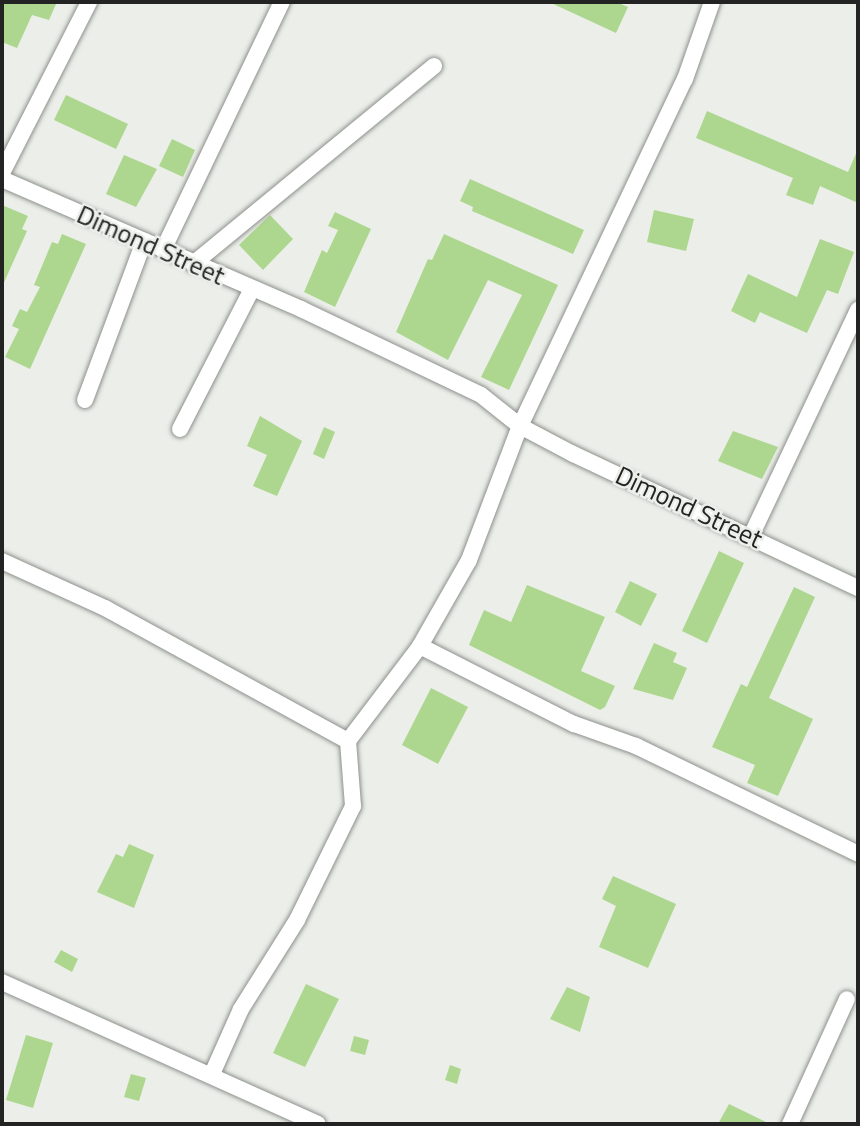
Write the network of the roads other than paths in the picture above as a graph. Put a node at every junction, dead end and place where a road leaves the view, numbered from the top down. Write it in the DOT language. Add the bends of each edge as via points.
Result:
graph roads {
  1 [pos="89,2"];
  2 [pos="282,2"];
  3 [pos="712,2"];
  4 [pos="434,66"];
  5 [pos="2,173"];
  6 [pos="2,179"];
  7 [pos="145,242"];
  8 [pos="163,250"];
  9 [pos="193,264"];
  10 [pos="252,289"];
  11 [pos="858,310"];
  12 [pos="85,400"];
  13 [pos="520,426"];
  14 [pos="180,429"];
  15 [pos="752,534"];
  16 [pos="2,561"];
  17 [pos="858,588"];
  18 [pos="420,646"];
  19 [pos="348,741"];
  20 [pos="858,854"];
  21 [pos="2,982"];
  22 [pos="847,999"];
  23 [pos="212,1074"];
  24 [pos="318,1124"];
  25 [pos="790,1124"];
  1 -- 5 [label="street"];
  2 -- 8 [label="street"];
  3 -- 13 [label="street" via="680,90"];
  4 -- 9 [label="street"];
  6 -- 7 [label="street, Dimond Street"];
  7 -- 8 [label="street, Dimond Street"];
  7 -- 12 [label="street"];
  8 -- 9 [label="street, Dimond Street"];
  9 -- 10 [label="street, Dimond Street"];
  10 -- 13 [label="street, Dimond Street" via="481,395"];
  10 -- 14 [label="street"];
  11 -- 15 [label="street"];
  13 -- 15 [label="street, Dimond Street"];
  13 -- 18 [label="street" via="481,534"];
  15 -- 17 [label="street, Dimond Street"];
  16 -- 19 [label="street" via="105,608"];
  18 -- 19 [label="street"];
  18 -- 20 [label="street" via="574,724 636,746"];
  19 -- 23 [label="street" via="353,806 297,920 241,1009"];
  21 -- 23 [label="street"];
  22 -- 25 [label="street"];
  23 -- 24 [label="street"];
}
